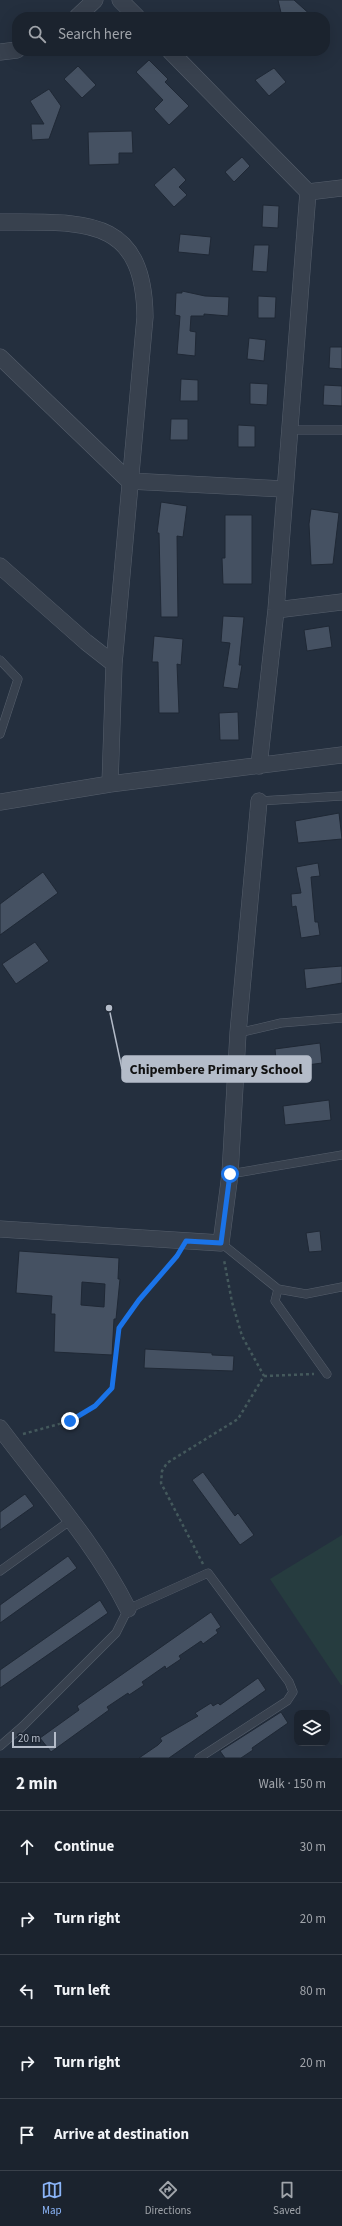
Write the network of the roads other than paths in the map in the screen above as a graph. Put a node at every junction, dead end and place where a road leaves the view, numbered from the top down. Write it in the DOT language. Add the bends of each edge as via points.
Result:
graph roads {
  1 [pos="95,0"];
  2 [pos="120,0"];
  3 [pos="82,12"];
  4 [pos="132,12"];
  5 [pos="12,51"];
  6 [pos="0,52"];
  7 [pos="175,56"];
  8 [pos="342,188"];
  9 [pos="308,192"];
  10 [pos="0,222"];
  11 [pos="0,357"];
  12 [pos="288,430"];
  13 [pos="342,430"];
  14 [pos="130,480"];
  15 [pos="284,489"];
  16 [pos="0,566"];
  17 [pos="342,602"];
  18 [pos="276,610"];
  19 [pos="0,660"];
  20 [pos="114,664"];
  21 [pos="0,734"];
  22 [pos="342,755"];
  23 [pos="259,766"];
  24 [pos="110,784"];
  25 [pos="342,796"];
  26 [pos="259,801"];
  27 [pos="0,802"];
  28 [pos="342,1018"];
  29 [pos="238,1033"];
  30 [pos="342,1155"];
  31 [pos="230,1174"];
  32 [pos="0,1229"];
  33 [pos="221,1243"];
  34 [pos="342,1287"];
  35 [pos="278,1289"];
  36 [pos="327,1374"];
  37 [pos="4,1433"];
  38 [pos="71,1520"];
  39 [pos="0,1571"];
  40 [pos="128,1609"];
  41 [pos="0,1746"];
  42 [pos="199,1758"];
  1 -- 3 [label="street"];
  2 -- 4 [label="street"];
  5 -- 6 [label="street"];
  7 -- 9 [label="street"];
  8 -- 9 [label="street"];
  9 -- 12 [label="street"];
  10 -- 14 [label="street" via="73,223 94,226 115,237 134,257 145,292 145,317"];
  11 -- 14 [label="street"];
  12 -- 13 [label="lane"];
  12 -- 15 [label="street"];
  14 -- 15 [label="street"];
  14 -- 20 [label="street"];
  15 -- 18 [label="street"];
  16 -- 20 [label="street"];
  17 -- 18 [label="street"];
  18 -- 23 [label="street"];
  19 -- 21 [label="lane" via="18,679"];
  20 -- 24 [label="street"];
  22 -- 23 [label="street"];
  23 -- 24 [label="street"];
  24 -- 27 [label="street"];
  25 -- 26 [label="lane"];
  26 -- 29 [label="street"];
  28 -- 29 [label="lane" via="281,1023"];
  29 -- 31 [label="street"];
  30 -- 31 [label="lane"];
  31 -- 33 [label="street"];
  32 -- 33 [label="street"];
  33 -- 35 [label="lane"];
  34 -- 35 [label="lane" via="306,1294"];
  35 -- 36 [label="lane" via="275,1301"];
  37 -- 38 [label="street"];
  38 -- 39 [label="lane"];
  38 -- 40 [label="street" via="117,1586"];
  40 -- 41 [label="lane" via="116,1633 24,1726"];
  40 -- 42 [label="lane" via="208,1573 290,1682 293,1692 287,1701"];
}
